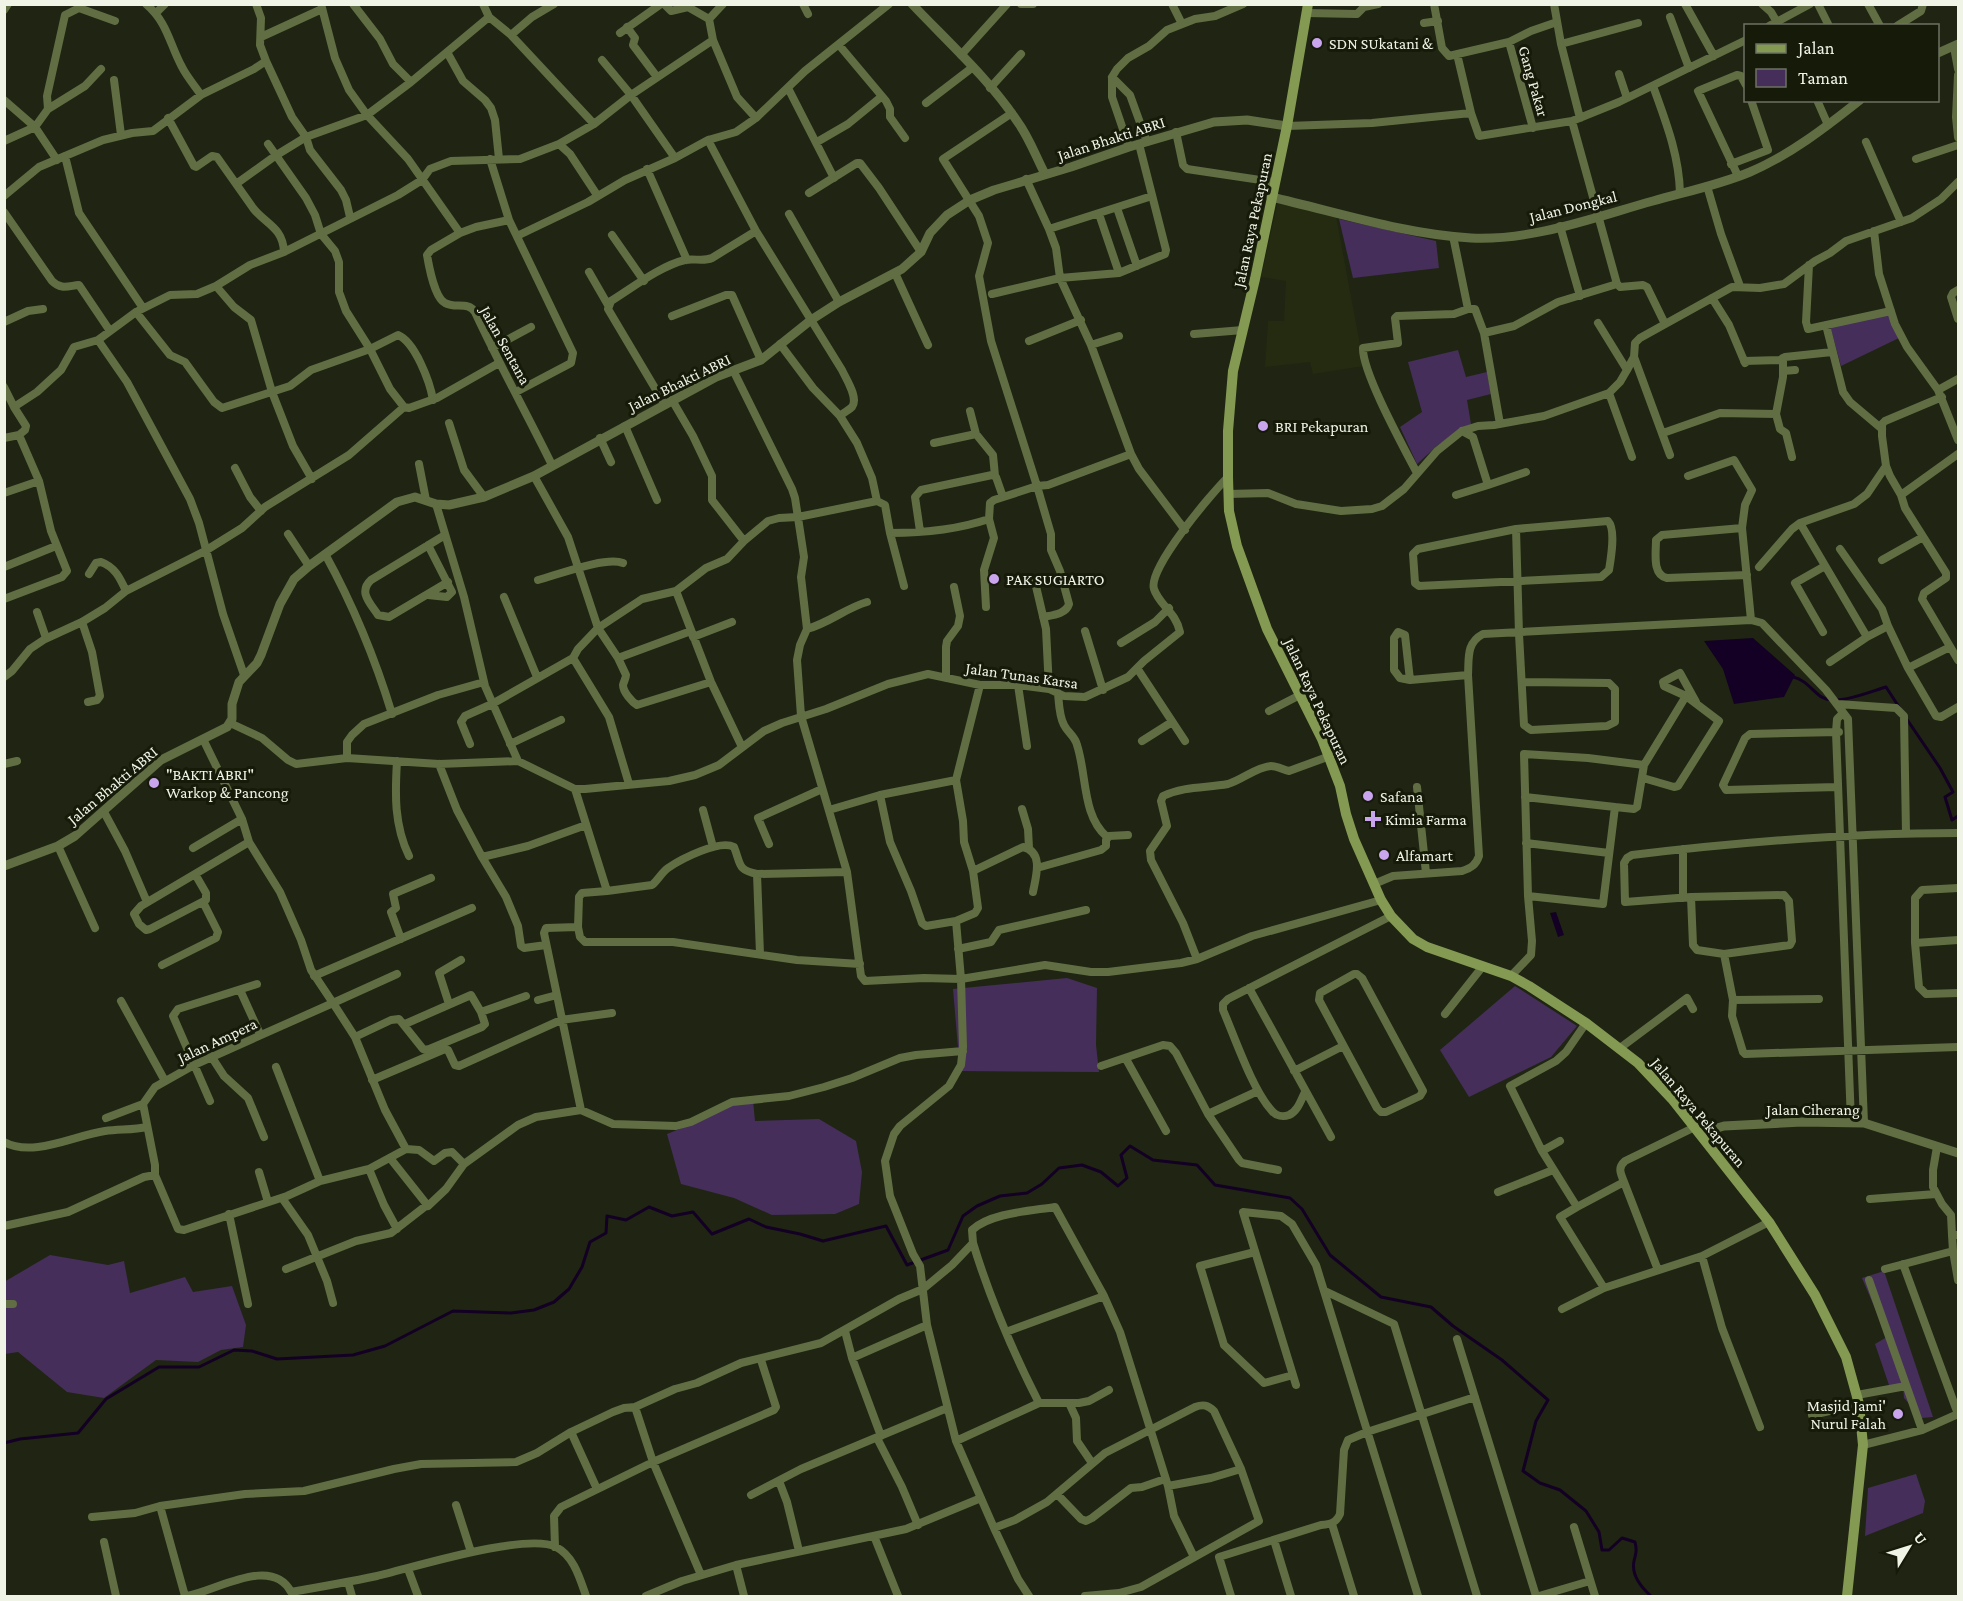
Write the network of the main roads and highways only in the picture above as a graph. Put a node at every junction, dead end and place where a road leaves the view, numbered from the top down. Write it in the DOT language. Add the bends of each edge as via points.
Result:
graph roads {
  1 [pos="1308,9"];
  2 [pos="1847,1596"];
  1 -- 2 [label="main road, Jalan Raya Pekapuran" via="1287,126 1233,371 1228,494 1237,546 1267,629 1330,756 1354,839 1391,916 1420,943 1511,976 1586,1023 1654,1078 1769,1222 1815,1295 1846,1357 1858,1399 1863,1445"];
}
